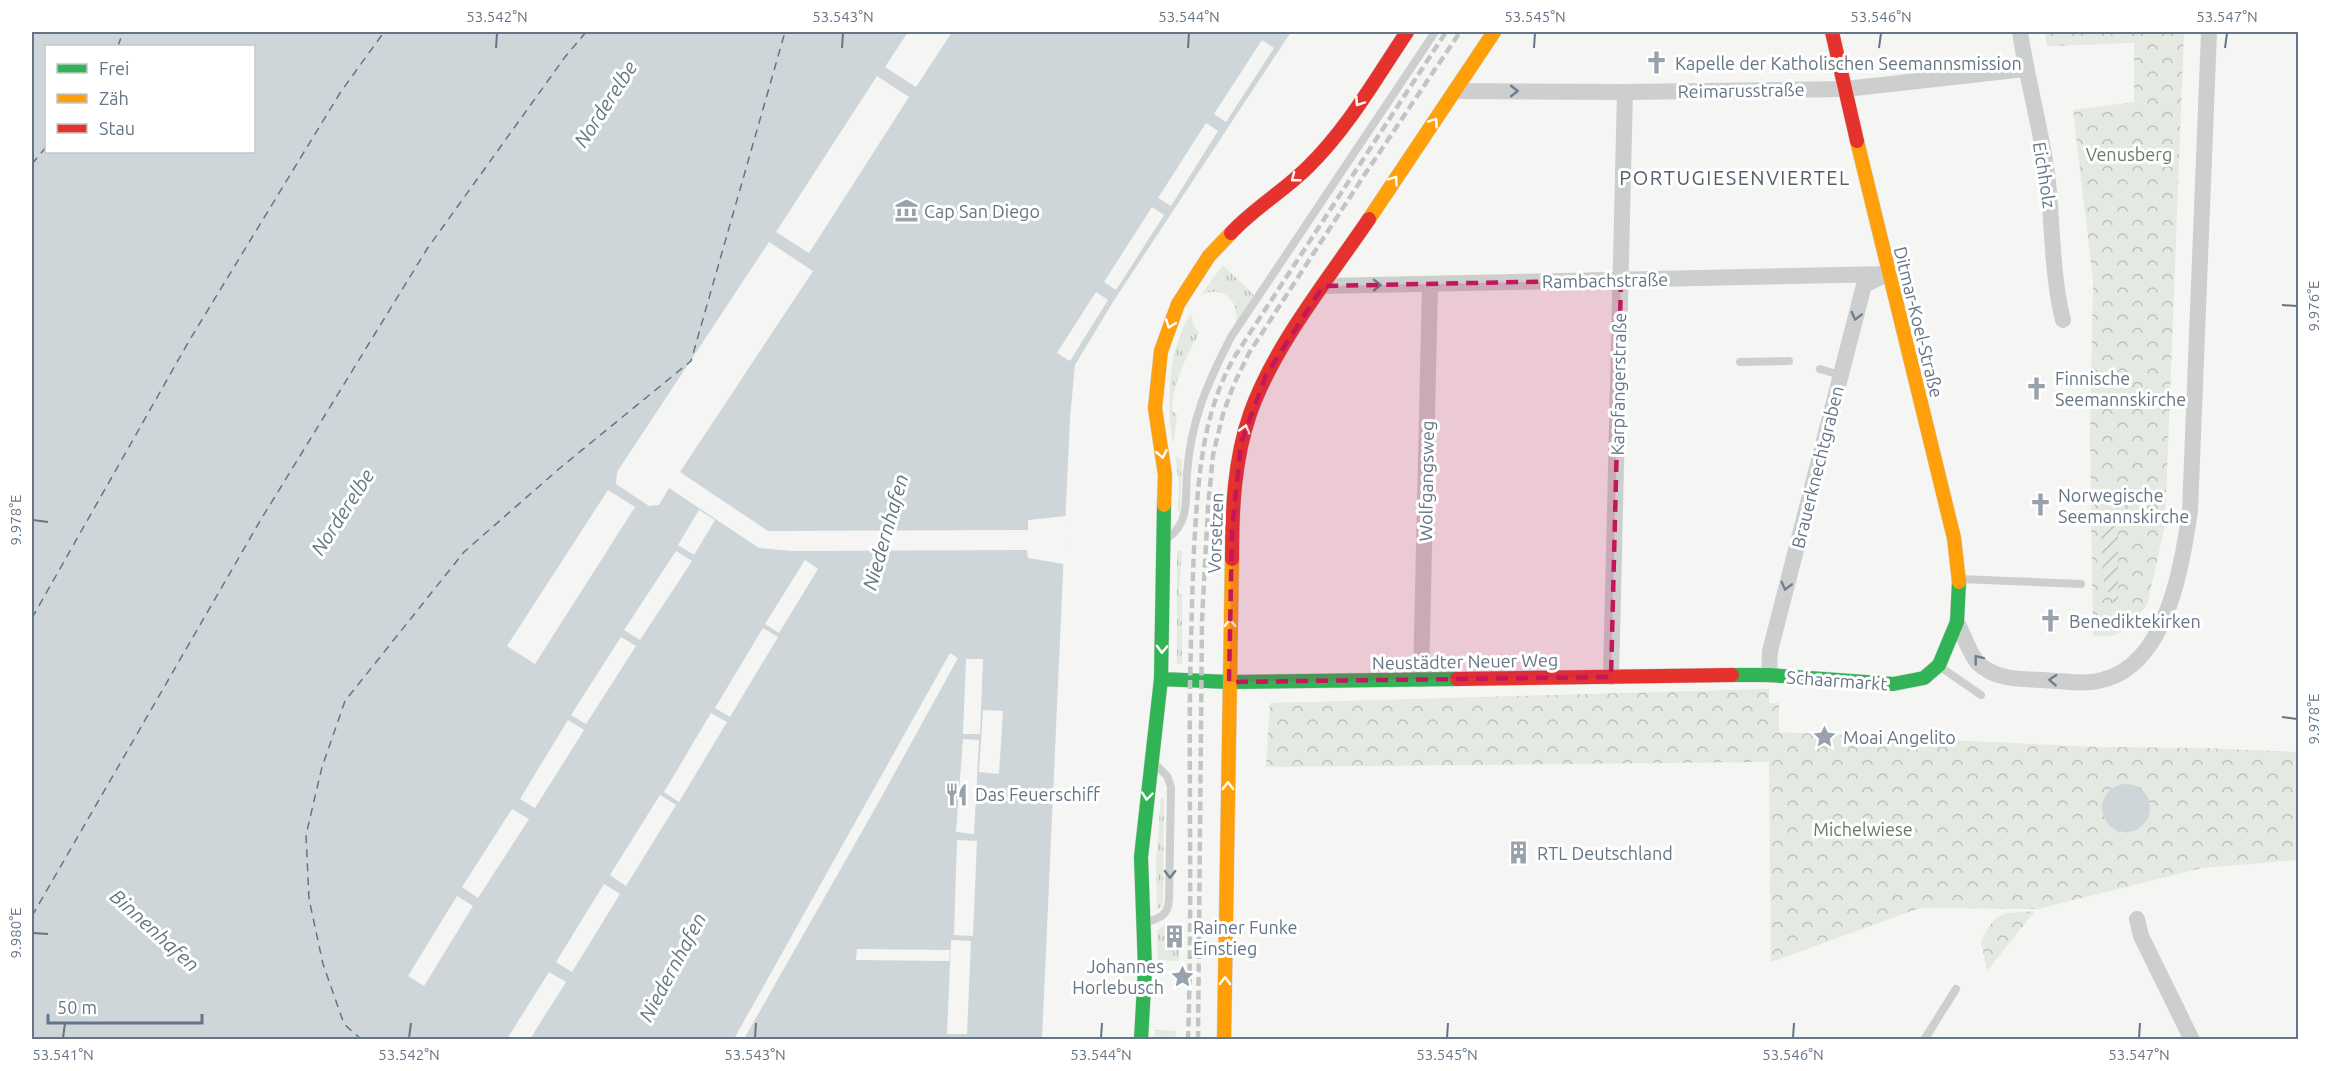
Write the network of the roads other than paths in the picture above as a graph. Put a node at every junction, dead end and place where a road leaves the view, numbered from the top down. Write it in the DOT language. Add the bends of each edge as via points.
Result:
graph roads {
  1 [pos="1407,32"];
  2 [pos="1435,32"];
  3 [pos="1494,32"];
  4 [pos="1832,32"];
  5 [pos="2020,32"];
  6 [pos="2209,32"];
  7 [pos="2025,69"];
  8 [pos="1846,89"];
  9 [pos="1455,91"];
  10 [pos="1625,92"];
  11 [pos="1888,274"];
  12 [pos="1621,280"];
  13 [pos="1430,284"];
  14 [pos="1323,286"];
  15 [pos="2062,320"];
  16 [pos="1789,361"];
  17 [pos="1740,362"];
  18 [pos="1820,369"];
  19 [pos="1840,375"];
  20 [pos="1165,540"];
  21 [pos="1959,579"];
  22 [pos="2081,584"];
  23 [pos="1957,622"];
  24 [pos="1939,665"];
  25 [pos="1769,675"];
  26 [pos="1611,677"];
  27 [pos="1161,679"];
  28 [pos="1421,679"];
  29 [pos="1229,682"];
  30 [pos="1981,695"];
  31 [pos="1151,760"];
  32 [pos="2137,920"];
  33 [pos="1143,924"];
  34 [pos="1956,989"];
  35 [pos="1141,1039"];
  36 [pos="1224,1040"];
  37 [pos="1924,1040"];
  38 [pos="2192,1040"];
  1 -- 20 [label="main road, one-way" via="1336,137 1307,168 1224,238 1189,285 1168,328 1157,373 1155,408 1165,476"];
  2 -- 20 [label="lane" via="1231,338 1209,380 1196,418 1183,520"];
  3 -- 9 [label="main road, Vorsetzen"];
  4 -- 8 [label="main road, Ditmar-Koel-Straße"];
  5 -- 7 [label="street, Eichholz"];
  6 -- 23 [label="street, one-way" via="2190,511 2176,589 2147,648 2125,671 2093,682 2000,676 1978,663"];
  7 -- 8 [label="street, Reimarusstraße"];
  7 -- 15 [label="street, Eichholz" via="2046,171"];
  8 -- 10 [label="street, Reimarusstraße"];
  8 -- 11 [label="main road, Ditmar-Koel-Straße"];
  9 -- 10 [label="street, Reimarusstraße, one-way"];
  14 -- 9 [label="main road, Vorsetzen, one-way"];
  10 -- 12 [label="street, Karpfangerstraße"];
  11 -- 12 [label="street, Rambachstraße"];
  11 -- 19 [label="street, Brauerknechtgraben, one-way" via="1864,285"];
  11 -- 21 [label="main road, Ditmar-Koel-Straße" via="1939,471"];
  12 -- 13 [label="street, Rambachstraße"];
  12 -- 26 [label="street, Karpfangerstraße"];
  14 -- 13 [label="street, Rambachstraße, one-way"];
  13 -- 28 [label="street, Wolfgangsweg"];
  29 -- 14 [label="main road, Vorsetzen, one-way" via="1233,511 1241,443 1266,375"];
  16 -- 17 [label="lane"];
  18 -- 19 [label="lane"];
  19 -- 25 [label="street, Brauerknechtgraben, one-way" via="1770,651"];
  20 -- 27 [label="main road, one-way"];
  21 -- 22 [label="lane"];
  21 -- 23 [label="main road, Ditmar-Koel-Straße"];
  23 -- 24 [label="main road"];
  24 -- 25 [label="main road, Schaarmarkt" via="1924,678 1893,684"];
  24 -- 30 [label="lane"];
  25 -- 26 [label="main road, Neustädter Neuer Weg"];
  26 -- 28 [label="main road, Neustädter Neuer Weg"];
  27 -- 29 [label="main road, Neustädter Neuer Weg"];
  27 -- 31 [label="main road"];
  28 -- 29 [label="main road, Neustädter Neuer Weg"];
  36 -- 29 [label="main road, Vorsetzen, one-way"];
  31 -- 33 [label="main road, one-way" via="1141,857"];
  31 -- 33 [label="lane, one-way" via="1167,776 1171,787 1170,900 1167,912"];
  32 -- 38 [label="street" via="2141,936"];
  33 -- 35 [label="main road"];
  34 -- 37 [label="lane"];
}
